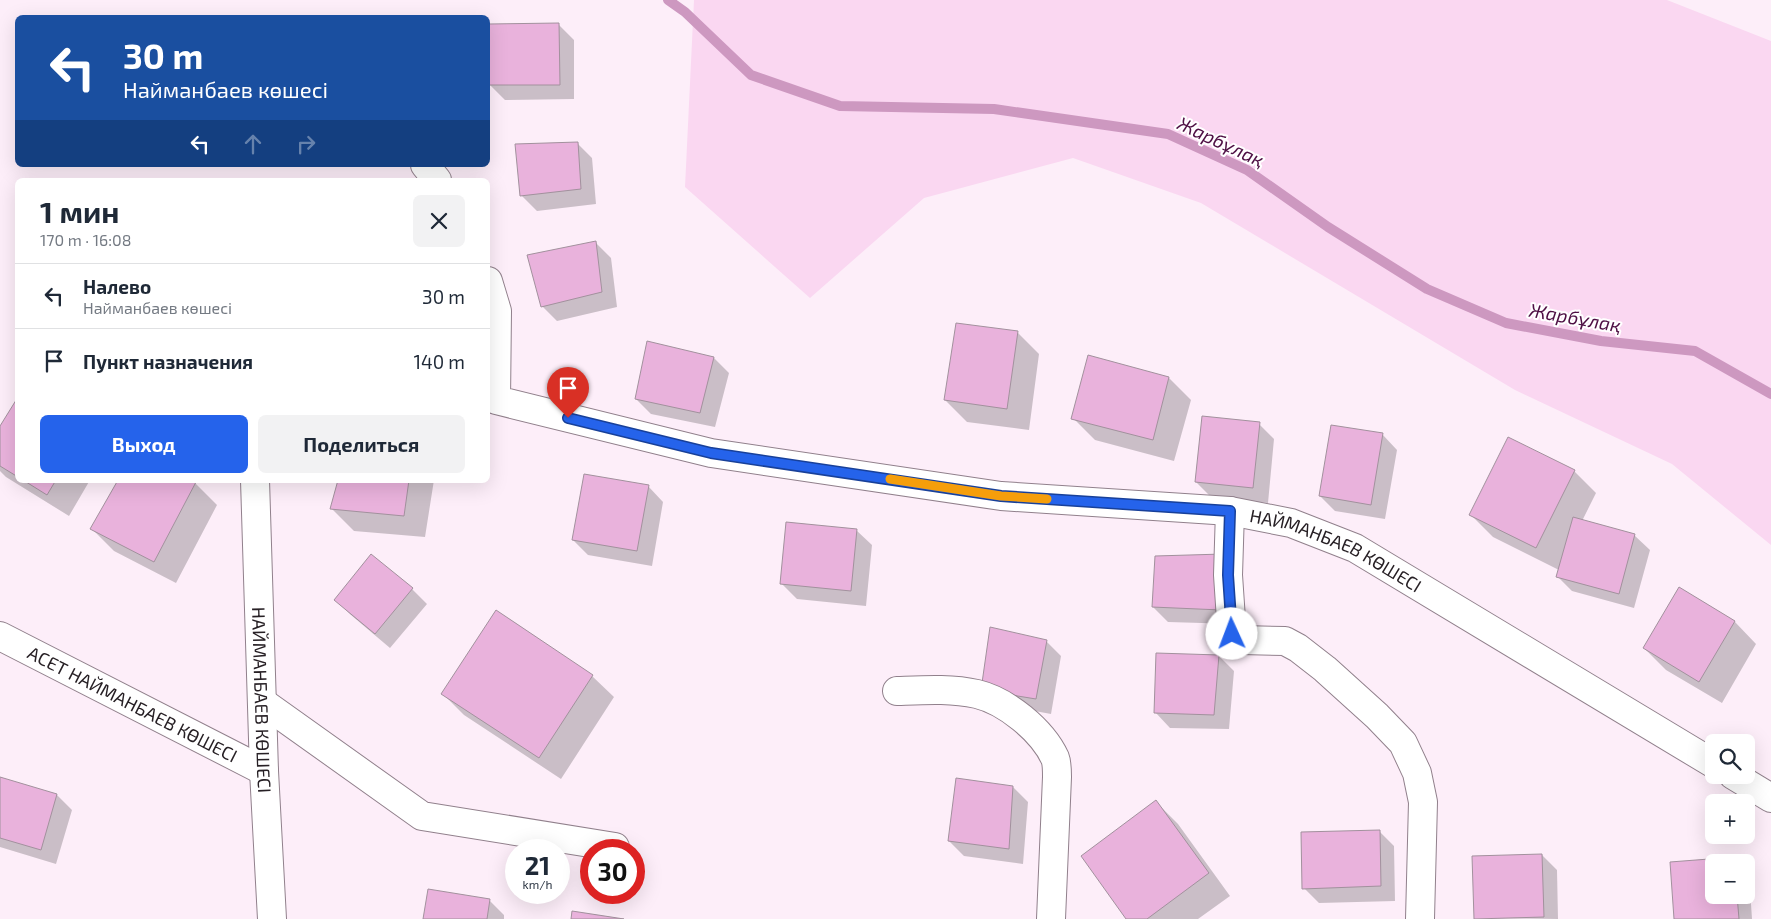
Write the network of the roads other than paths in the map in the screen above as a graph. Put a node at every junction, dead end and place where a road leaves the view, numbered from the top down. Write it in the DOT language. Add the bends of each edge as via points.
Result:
graph roads {
  1 [pos="427,167"];
  2 [pos="435,178"];
  3 [pos="490,288"];
  4 [pos="255,483"];
  5 [pos="1230,511"];
  6 [pos="0,636"];
  7 [pos="896,691"];
  8 [pos="262,702"];
  9 [pos="1705,759"];
  10 [pos="264,771"];
  11 [pos="1748,784"];
  12 [pos="1771,798"];
  13 [pos="580,842"];
  14 [pos="272,919"];
  15 [pos="1051,919"];
  16 [pos="1420,919"];
  1 -- 2 [label="street"];
  3 -- 5 [label="street, НАЙМАНБАЕВ КӨШЕСІ" via="497,311 496,400 711,453 1001,496"];
  4 -- 8 [label="street, НАЙМАНБАЕВ КӨШЕСІ"];
  5 -- 9 [label="street, НАЙМАНБАЕВ КӨШЕСІ" via="1290,523 1355,548"];
  5 -- 16 [label="street" via="1228,575 1232,634 1240,640 1285,641 1298,648 1403,743 1417,773 1423,802"];
  6 -- 10 [label="street, АСЕТ НАЙМАНБАЕВ КӨШЕСІ"];
  7 -- 15 [label="street" via="977,694 1011,709 1048,745 1056,759 1057,776"];
  8 -- 10 [label="street, НАЙМАНБАЕВ КӨШЕСІ"];
  8 -- 13 [label="street" via="422,816"];
  10 -- 14 [label="street, НАЙМАНБАЕВ КӨШЕСІ"];
  11 -- 12 [label="street"];
}
